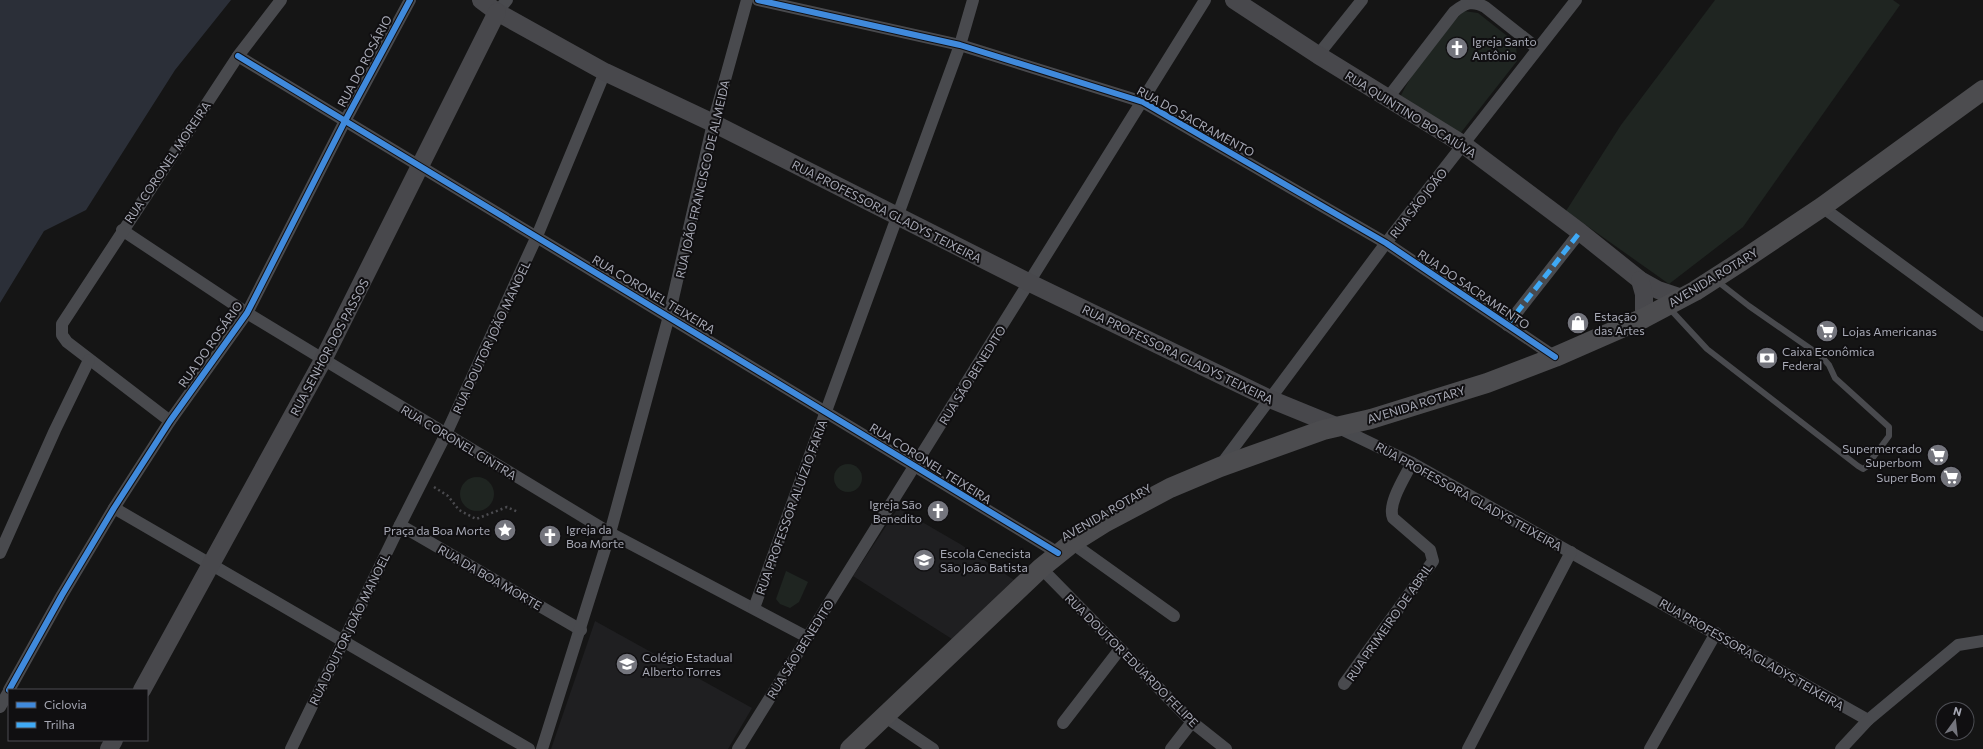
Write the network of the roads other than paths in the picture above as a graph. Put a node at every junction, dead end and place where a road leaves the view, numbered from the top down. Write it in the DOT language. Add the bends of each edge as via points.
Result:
graph roads {
  1 [pos="281,0"];
  2 [pos="410,0"];
  3 [pos="481,0"];
  4 [pos="747,0"];
  5 [pos="758,0"];
  6 [pos="973,0"];
  7 [pos="1205,0"];
  8 [pos="1234,0"];
  9 [pos="1362,0"];
  10 [pos="1576,0"];
  11 [pos="502,6"];
  12 [pos="960,45"];
  13 [pos="1537,48"];
  14 [pos="238,56"];
  15 [pos="1318,56"];
  16 [pos="605,72"];
  17 [pos="1983,90"];
  18 [pos="1387,99"];
  19 [pos="1142,102"];
  20 [pos="345,121"];
  21 [pos="713,123"];
  22 [pos="1464,145"];
  23 [pos="421,166"];
  24 [pos="1822,207"];
  25 [pos="897,215"];
  26 [pos="122,230"];
  27 [pos="1580,232"];
  28 [pos="537,236"];
  29 [pos="1386,243"];
  30 [pos="1714,279"];
  31 [pos="1640,280"];
  32 [pos="1030,283"];
  33 [pos="1674,302"];
  34 [pos="247,313"];
  35 [pos="669,316"];
  36 [pos="1644,318"];
  37 [pos="1507,325"];
  38 [pos="1983,325"];
  39 [pos="1555,357"];
  40 [pos="89,360"];
  41 [pos="323,360"];
  42 [pos="1270,399"];
  43 [pos="826,411"];
  44 [pos="170,421"];
  45 [pos="1336,426"];
  46 [pos="446,434"];
  47 [pos="1412,463"];
  48 [pos="1220,466"];
  49 [pos="915,467"];
  50 [pos="114,508"];
  51 [pos="400,525"];
  52 [pos="610,533"];
  53 [pos="1065,548"];
  54 [pos="1571,552"];
  55 [pos="0,553"];
  56 [pos="211,565"];
  57 [pos="1041,568"];
  58 [pos="754,608"];
  59 [pos="1174,616"];
  60 [pos="581,630"];
  61 [pos="1716,633"];
  62 [pos="807,637"];
  63 [pos="342,641"];
  64 [pos="1983,641"];
  65 [pos="1120,649"];
  66 [pos="1344,684"];
  67 [pos="10,689"];
  68 [pos="143,689"];
  69 [pos="8,692"];
  70 [pos="0,707"];
  71 [pos="884,716"];
  72 [pos="1868,720"];
  73 [pos="1192,722"];
  74 [pos="1063,723"];
  75 [pos="291,749"];
  76 [pos="529,749"];
  77 [pos="542,749"];
  78 [pos="738,749"];
  79 [pos="850,749"];
  80 [pos="934,749"];
  81 [pos="1171,749"];
  82 [pos="1226,749"];
  83 [pos="1468,749"];
  84 [pos="1650,749"];
  85 [pos="1841,749"];
  1 -- 14 [label="street, RUA CORONEL MOREIRA"];
  2 -- 20 [label="street, RUA DO ROSÁRIO"];
  3 -- 11 [label="main road, RUA PROFESSORA GLADYS TEIXEIRA"];
  4 -- 21 [label="street, RUA JOÃO FRANCISCO DE ALMEIDA"];
  5 -- 12 [label="street, RUA DO SACRAMENTO"];
  6 -- 12 [label="street, RUA PROFESSOR ALUÍZIO FARIA"];
  7 -- 19 [label="street, RUA SÃO BENEDITO"];
  8 -- 15 [label="main road, RUA QUINTINO BOCAIÚVA"];
  9 -- 15 [label="street"];
  10 -- 13 [label="street, RUA SÃO JOÃO"];
  11 -- 16 [label="main road, RUA PROFESSORA GLADYS TEIXEIRA"];
  11 -- 23 [label="main road, RUA SENHOR DOS PASSOS"];
  12 -- 19 [label="street, RUA DO SACRAMENTO"];
  12 -- 25 [label="street, RUA PROFESSOR ALUÍZIO FARIA"];
  13 -- 18 [label="street" via="1485,7 1477,3 1462,5"];
  13 -- 22 [label="street, RUA SÃO JOÃO"];
  14 -- 20 [label="street, RUA CORONEL TEIXEIRA"];
  14 -- 26 [label="street, RUA CORONEL MOREIRA"];
  15 -- 18 [label="main road, RUA QUINTINO BOCAIÚVA"];
  16 -- 21 [label="main road, RUA PROFESSORA GLADYS TEIXEIRA"];
  16 -- 28 [label="street, RUA DOUTOR JOÃO MANOEL"];
  17 -- 24 [label="main road, AVENIDA ROTARY"];
  18 -- 22 [label="main road, RUA QUINTINO BOCAIÚVA"];
  19 -- 29 [label="street, RUA DO SACRAMENTO"];
  19 -- 32 [label="street, RUA SÃO BENEDITO"];
  20 -- 23 [label="street, RUA CORONEL TEIXEIRA"];
  20 -- 34 [label="street, RUA DO ROSÁRIO"];
  21 -- 25 [label="main road, RUA PROFESSORA GLADYS TEIXEIRA"];
  21 -- 35 [label="street, RUA JOÃO FRANCISCO DE ALMEIDA"];
  22 -- 27 [label="main road, RUA QUINTINO BOCAIÚVA"];
  22 -- 29 [label="street, RUA SÃO JOÃO"];
  23 -- 28 [label="street, RUA CORONEL TEIXEIRA"];
  23 -- 41 [label="main road, RUA SENHOR DOS PASSOS"];
  24 -- 30 [label="main road, AVENIDA ROTARY"];
  24 -- 38 [label="street"];
  25 -- 32 [label="main road, RUA PROFESSORA GLADYS TEIXEIRA"];
  25 -- 43 [label="street, RUA PROFESSOR ALUÍZIO FARIA"];
  26 -- 34 [label="street, RUA CORONEL CINTRA"];
  26 -- 40 [label="street, RUA CORONEL MOREIRA" via="64,317 61,329 67,342"];
  27 -- 31 [label="main road, RUA QUINTINO BOCAIÚVA"];
  27 -- 37 [label="street"];
  28 -- 35 [label="street, RUA CORONEL TEIXEIRA"];
  28 -- 46 [label="street, RUA DOUTOR JOÃO MANOEL"];
  29 -- 37 [label="street, RUA DO SACRAMENTO"];
  29 -- 42 [label="street, RUA SÃO JOÃO"];
  30 -- 33 [label="main road, AVENIDA ROTARY"];
  30 -- 33 [label="lane" via="1821,356 1835,378 1889,427 1889,436 1866,467 1863,469 1858,466 1707,349"];
  31 -- 33 [label="main road, RUA QUINTINO BOCAIÚVA"];
  31 -- 36 [label="main road" via="1644,294"];
  32 -- 42 [label="main road, RUA PROFESSORA GLADYS TEIXEIRA"];
  32 -- 49 [label="street, RUA SÃO BENEDITO"];
  33 -- 36 [label="main road, AVENIDA ROTARY"];
  34 -- 41 [label="street, RUA CORONEL CINTRA"];
  34 -- 44 [label="street, RUA DO ROSÁRIO"];
  35 -- 43 [label="street, RUA CORONEL TEIXEIRA"];
  35 -- 52 [label="street, RUA JOÃO FRANCISCO DE ALMEIDA"];
  36 -- 39 [label="main road, AVENIDA ROTARY"];
  37 -- 39 [label="street, RUA DO SACRAMENTO"];
  39 -- 45 [label="main road, AVENIDA ROTARY" via="1487,383 1371,419"];
  40 -- 44 [label="street"];
  40 -- 55 [label="street" via="51,437"];
  41 -- 46 [label="street, RUA CORONEL CINTRA"];
  41 -- 56 [label="main road, RUA SENHOR DOS PASSOS"];
  42 -- 45 [label="main road, RUA PROFESSORA GLADYS TEIXEIRA"];
  42 -- 48 [label="street, RUA SÃO JOÃO"];
  43 -- 49 [label="street, RUA CORONEL TEIXEIRA"];
  43 -- 58 [label="street, RUA PROFESSOR ALUÍZIO FARIA"];
  44 -- 50 [label="street, RUA DO ROSÁRIO"];
  45 -- 47 [label="street, RUA PROFESSORA GLADYS TEIXEIRA"];
  45 -- 48 [label="main road, AVENIDA ROTARY"];
  46 -- 51 [label="street, RUA DOUTOR JOÃO MANOEL"];
  46 -- 52 [label="street, RUA CORONEL CINTRA"];
  47 -- 54 [label="street, RUA PROFESSORA GLADYS TEIXEIRA"];
  47 -- 66 [label="street, RUA PRIMEIRO DE ABRIL" via="1393,501 1390,513 1430,550 1432,561"];
  48 -- 53 [label="main road, AVENIDA ROTARY" via="1170,488 1104,523"];
  49 -- 53 [label="street, RUA CORONEL TEIXEIRA"];
  49 -- 62 [label="street, RUA SÃO BENEDITO"];
  50 -- 56 [label="street"];
  50 -- 67 [label="street, RUA DO ROSÁRIO"];
  51 -- 60 [label="street, RUA DA BOA MORTE"];
  51 -- 63 [label="street, RUA DOUTOR JOÃO MANOEL"];
  52 -- 58 [label="street, RUA CORONEL CINTRA"];
  52 -- 60 [label="street, RUA JOÃO FRANCISCO DE ALMEIDA"];
  53 -- 57 [label="main road, AVENIDA ROTARY"];
  53 -- 59 [label="street, RUA CORONEL TEIXEIRA"];
  54 -- 61 [label="street, RUA PROFESSORA GLADYS TEIXEIRA"];
  54 -- 83 [label="street"];
  56 -- 63 [label="street"];
  56 -- 68 [label="main road, RUA SENHOR DOS PASSOS"];
  57 -- 65 [label="street, RUA DOUTOR EDUARDO FELIPE"];
  57 -- 71 [label="main road, AVENIDA ROTARY"];
  58 -- 62 [label="street, RUA CORONEL CINTRA"];
  60 -- 77 [label="street, RUA JOÃO FRANCISCO DE ALMEIDA"];
  61 -- 72 [label="street, RUA PROFESSORA GLADYS TEIXEIRA"];
  61 -- 84 [label="street"];
  62 -- 78 [label="street, RUA SÃO BENEDITO"];
  63 -- 75 [label="street, RUA DOUTOR JOÃO MANOEL"];
  63 -- 76 [label="street"];
  64 -- 72 [label="street" via="1958,645"];
  65 -- 73 [label="street, RUA DOUTOR EDUARDO FELIPE"];
  65 -- 74 [label="street"];
  69 -- 70 [label="street, RUA DO ROSÁRIO"];
  71 -- 79 [label="main road, AVENIDA ROTARY"];
  71 -- 80 [label="street"];
  72 -- 85 [label="street"];
  73 -- 81 [label="street"];
  73 -- 82 [label="street, RUA DOUTOR EDUARDO FELIPE"];
}
